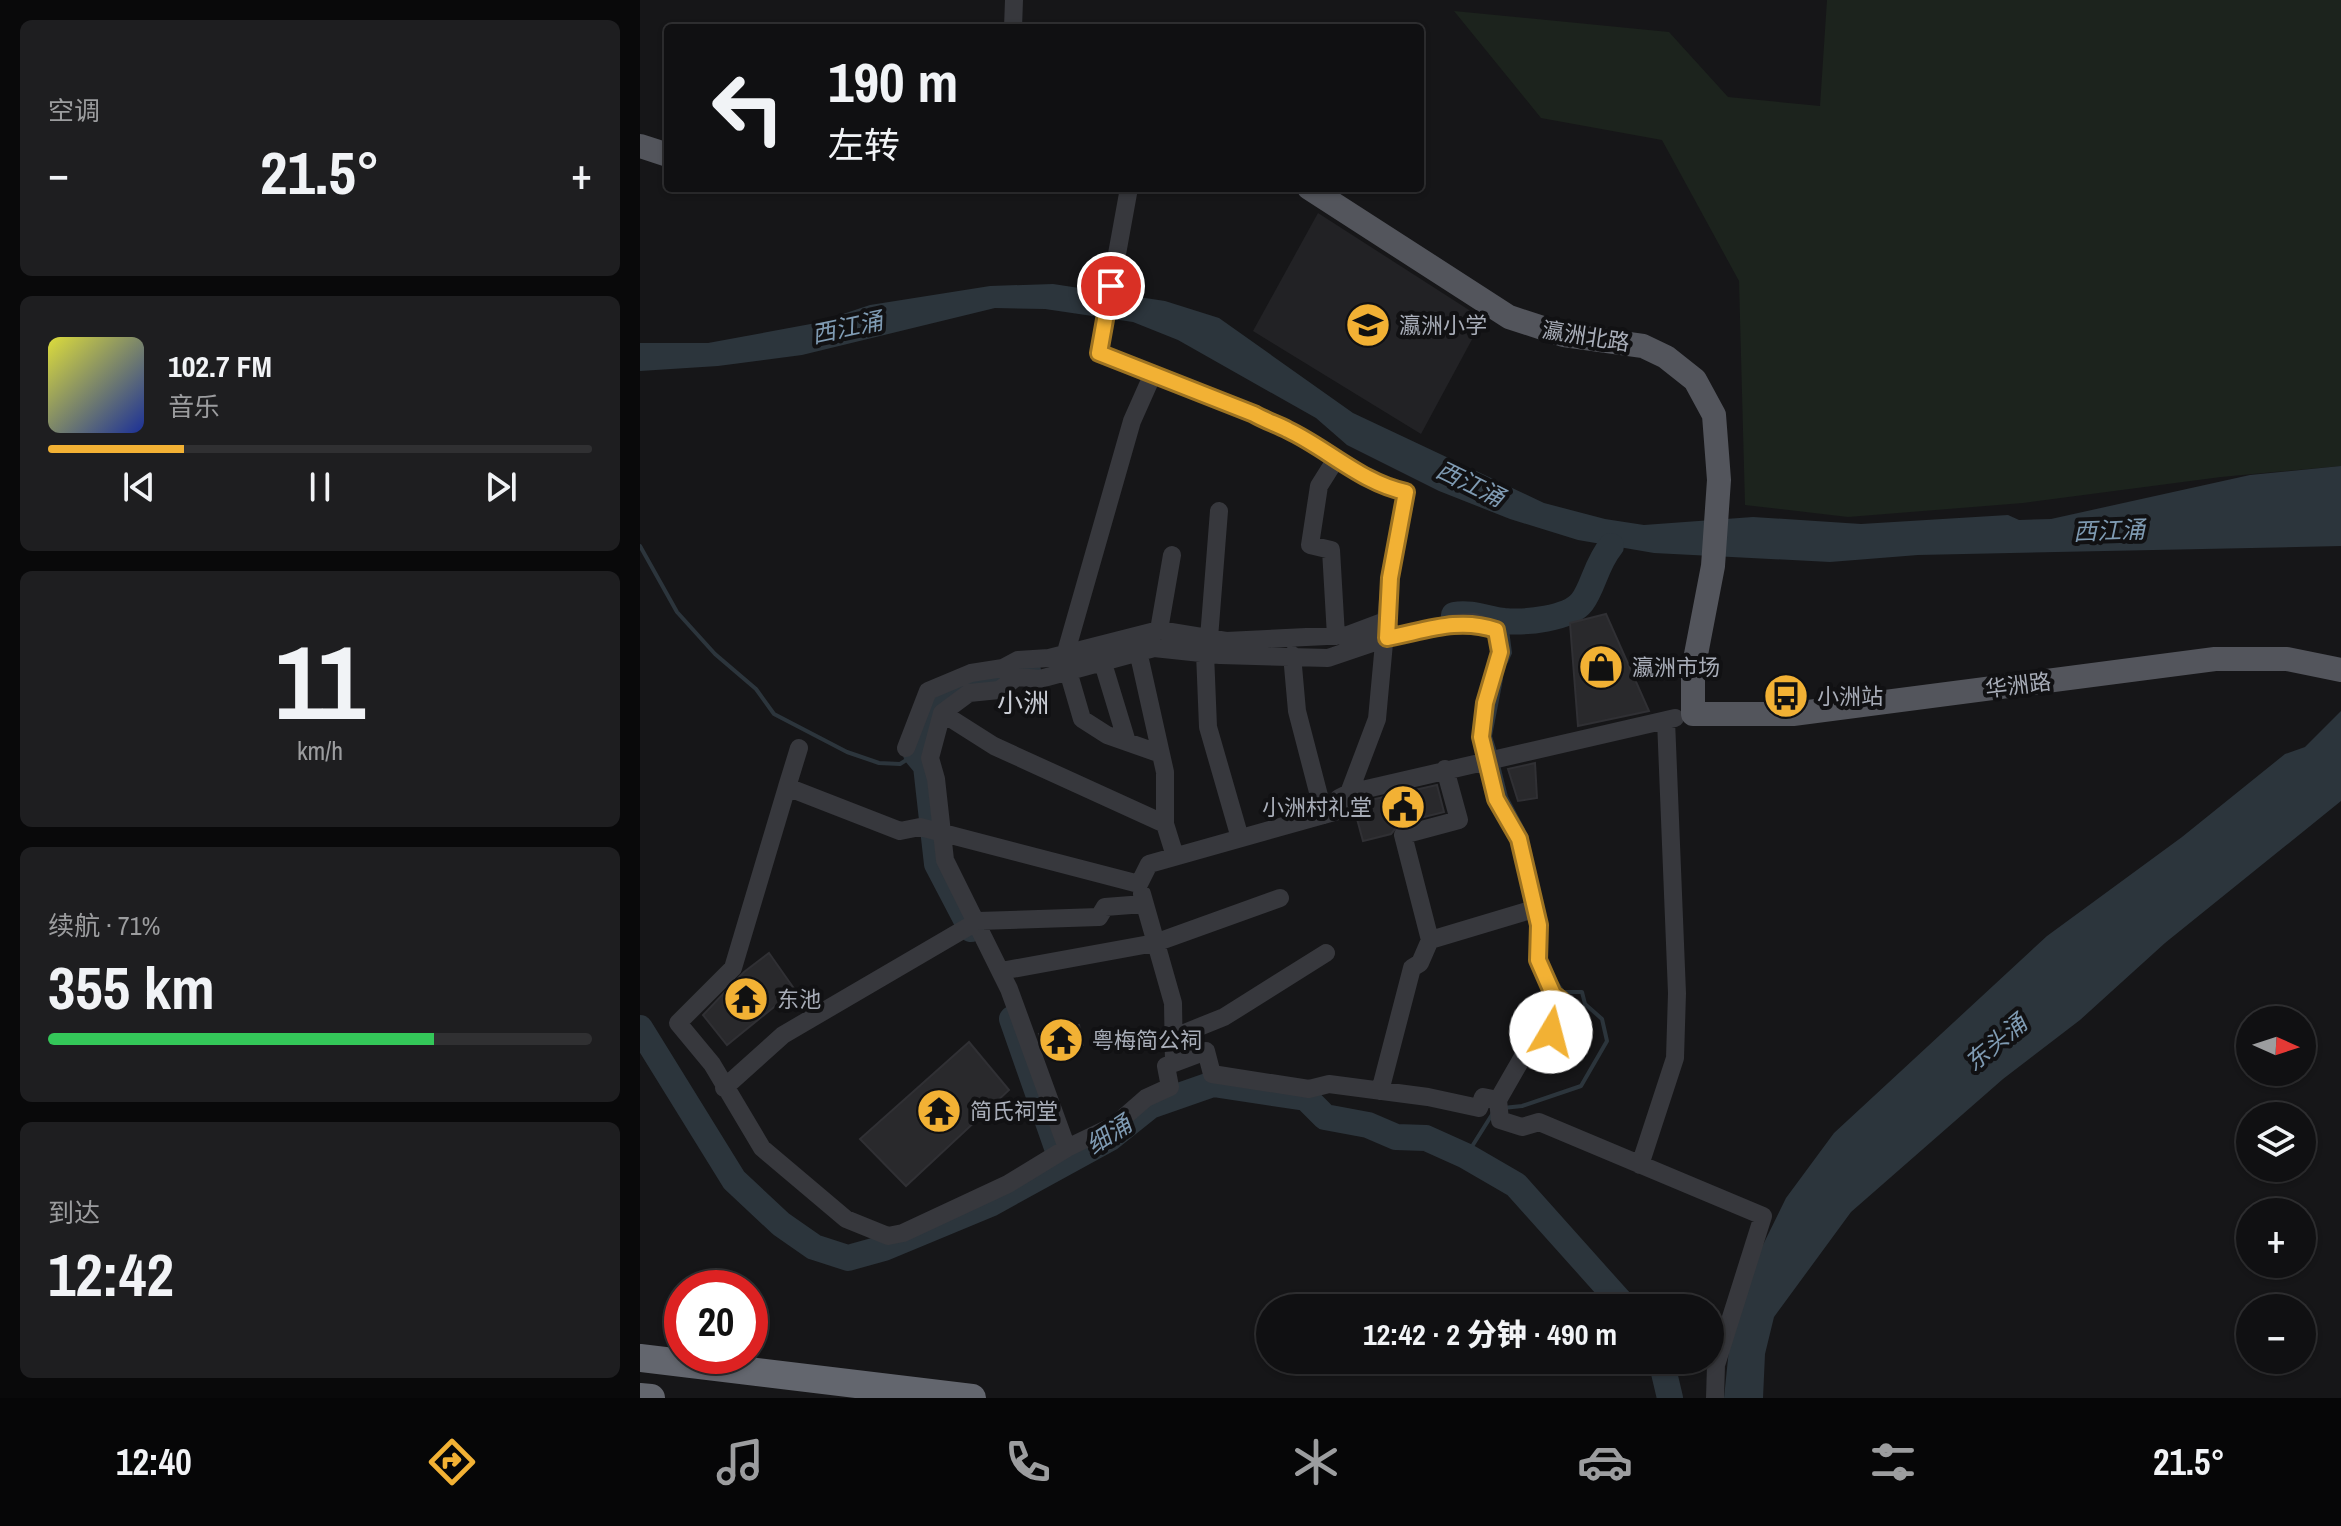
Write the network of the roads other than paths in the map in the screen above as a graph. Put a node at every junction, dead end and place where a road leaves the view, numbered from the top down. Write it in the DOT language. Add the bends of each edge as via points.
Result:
graph roads {
  1 [pos="1014,0"];
  2 [pos="1013,24"];
  3 [pos="640,146"];
  4 [pos="664,154"];
  5 [pos="1128,192"];
  6 [pos="1315,192"];
  7 [pos="1152,376"];
  8 [pos="1336,459"];
  9 [pos="1219,511"];
  10 [pos="1172,555"];
  11 [pos="1387,629"];
  12 [pos="1159,630"];
  13 [pos="1336,636"];
  14 [pos="1207,646"];
  15 [pos="1138,651"];
  16 [pos="1292,655"];
  17 [pos="1102,660"];
  18 [pos="1067,661"];
  19 [pos="2341,670"];
  20 [pos="942,713"];
  21 [pos="1693,714"];
  22 [pos="1666,720"];
  23 [pos="1127,742"];
  24 [pos="799,748"];
  25 [pos="906,748"];
  26 [pos="1161,754"];
  27 [pos="1489,759"];
  28 [pos="1445,769"];
  29 [pos="787,787"];
  30 [pos="1349,793"];
  31 [pos="1324,815"];
  32 [pos="1165,824"];
  33 [pos="943,833"];
  34 [pos="1240,838"];
  35 [pos="1175,856"];
  36 [pos="1139,884"];
  37 [pos="1280,898"];
  38 [pos="1144,904"];
  39 [pos="1534,909"];
  40 [pos="978,921"];
  41 [pos="1430,940"];
  42 [pos="1155,943"];
  43 [pos="1326,953"];
  44 [pos="1001,971"];
  45 [pos="1172,1038"];
  46 [pos="1174,1063"];
  47 [pos="724,1088"];
  48 [pos="1380,1091"];
  49 [pos="1498,1100"];
  50 [pos="1067,1148"];
  51 [pos="1640,1165"];
  52 [pos="640,1358"];
  53 [pos="640,1397"];
  54 [pos="651,1398"];
  55 [pos="972,1398"];
  56 [pos="1715,1398"];
  1 -- 2 [label="street"];
  3 -- 4 [label="main road"];
  5 -- 7 [label="street" via="1099,353"];
  6 -- 21 [label="main road, 瀛洲北路" via="1509,317 1564,335 1643,346 1695,380 1714,415 1719,480 1713,566 1693,670"];
  7 -- 8 [label="street" via="1254,414"];
  7 -- 18 [label="street" via="1132,421"];
  8 -- 11 [label="street" via="1406,492 1390,578"];
  8 -- 13 [label="street" via="1319,486 1310,545 1331,550"];
  9 -- 14 [label="street"];
  10 -- 12 [label="street"];
  11 -- 13 [label="street"];
  11 -- 16 [label="street" via="1328,658"];
  11 -- 27 [label="street" via="1474,622 1496,630 1500,652 1481,737"];
  11 -- 30 [label="street" via="1377,719"];
  12 -- 14 [label="street"];
  12 -- 18 [label="street"];
  13 -- 14 [label="street"];
  14 -- 15 [label="street"];
  14 -- 16 [label="street"];
  14 -- 34 [label="street" via="1208,727"];
  15 -- 17 [label="street"];
  15 -- 26 [label="street"];
  16 -- 31 [label="street" via="1297,711"];
  17 -- 18 [label="street"];
  17 -- 23 [label="street"];
  18 -- 20 [label="street" via="1040,679 1017,677 999,690 969,693"];
  18 -- 23 [label="street" via="1082,719"];
  18 -- 25 [label="street" via="971,673 928,691"];
  19 -- 21 [label="main road, 华洲路" via="2287,659 2215,659 1793,714"];
  20 -- 32 [label="street" via="994,746"];
  20 -- 33 [label="street" via="930,758"];
  21 -- 22 [label="street"];
  22 -- 27 [label="street"];
  22 -- 51 [label="street" via="1675,1058"];
  23 -- 26 [label="street"];
  24 -- 29 [label="street"];
  26 -- 32 [label="street"];
  27 -- 28 [label="street"];
  27 -- 39 [label="street" via="1496,799 1519,839"];
  28 -- 30 [label="street"];
  28 -- 41 [label="street" via="1459,820 1403,835"];
  29 -- 33 [label="street" via="900,831 920,827"];
  29 -- 47 [label="street" via="733,968 678,1023 712,1064"];
  30 -- 31 [label="street" via="1339,798 1341,810"];
  31 -- 34 [label="street"];
  32 -- 35 [label="street"];
  33 -- 36 [label="street"];
  33 -- 40 [label="street" via="945,860"];
  34 -- 35 [label="street"];
  35 -- 36 [label="street" via="1149,864"];
  36 -- 38 [label="street"];
  37 -- 42 [label="street"];
  38 -- 40 [label="street" via="1105,907 1099,917"];
  38 -- 42 [label="street"];
  39 -- 41 [label="street"];
  39 -- 49 [label="street" via="1538,960 1561,1000 1551,1032 1535,1052 1525,1053"];
  40 -- 44 [label="street"];
  40 -- 47 [label="street" via="783,1035"];
  41 -- 48 [label="street" via="1420,963 1412,968"];
  42 -- 44 [label="street"];
  42 -- 45 [label="street" via="1173,1003"];
  43 -- 45 [label="street" via="1224,1017"];
  44 -- 50 [label="street"];
  45 -- 46 [label="street"];
  46 -- 48 [label="street" via="1206,1051 1212,1074 1309,1089 1329,1084"];
  46 -- 50 [label="street" via="1166,1066 1170,1087 1146,1098 1115,1125"];
  47 -- 50 [label="street" via="762,1148 846,1219 888,1236 960,1208"];
  48 -- 49 [label="street" via="1479,1108 1483,1097"];
  49 -- 51 [label="street" via="1500,1120 1522,1127 1539,1122"];
  51 -- 56 [label="street" via="1763,1216 1716,1365"];
  52 -- 55 [label="highway"];
  53 -- 54 [label="highway"];
}
